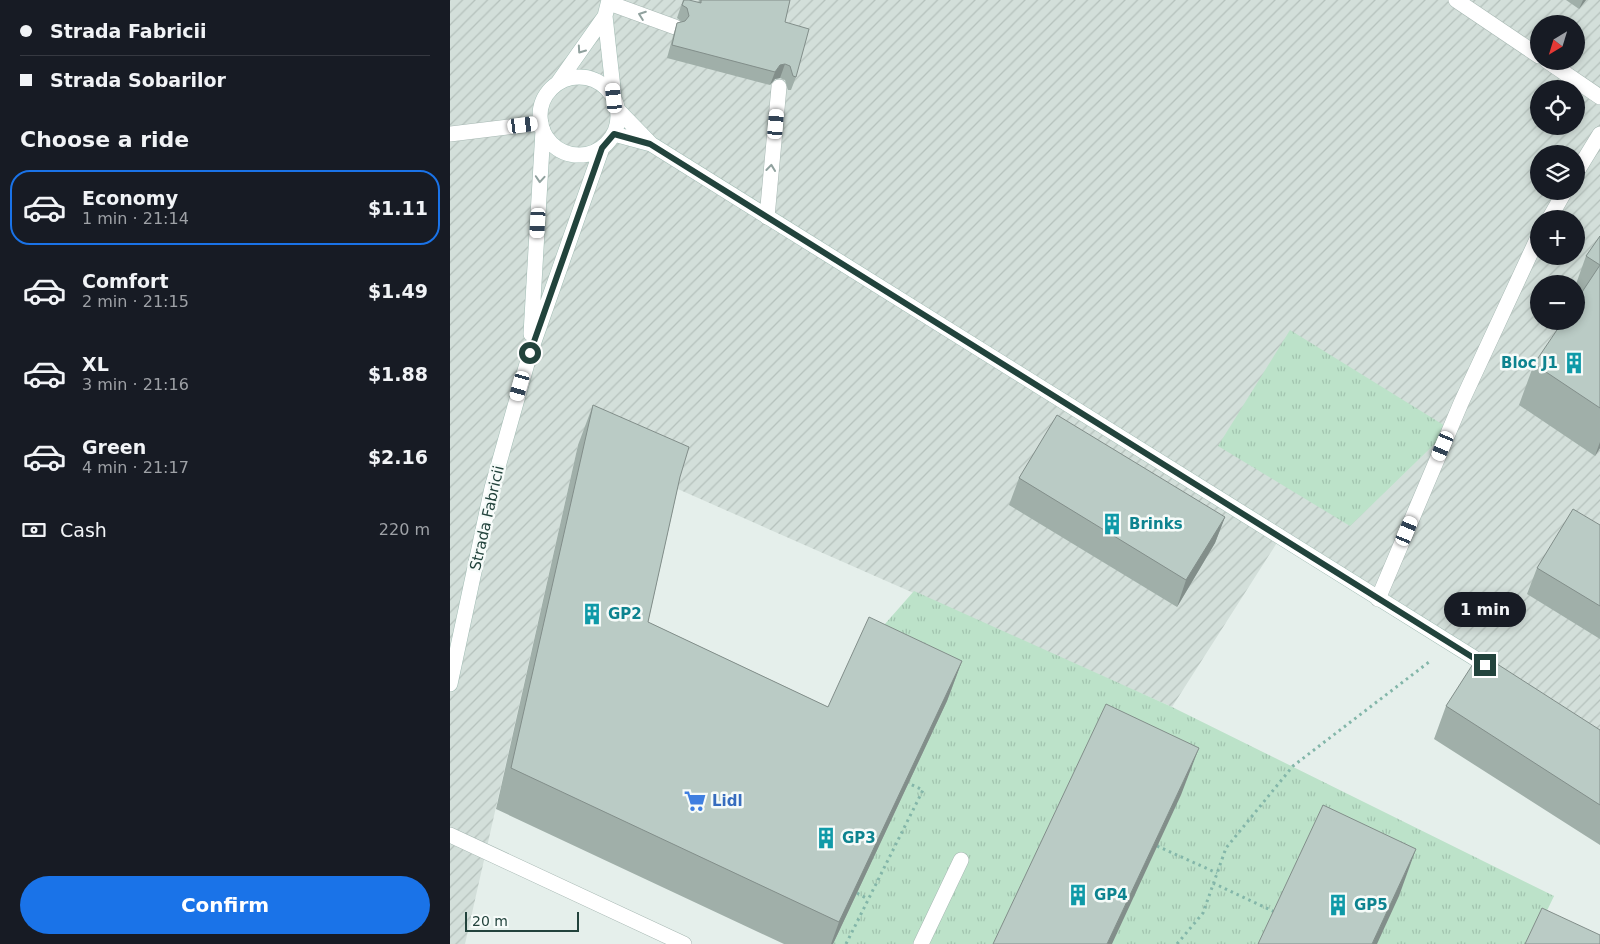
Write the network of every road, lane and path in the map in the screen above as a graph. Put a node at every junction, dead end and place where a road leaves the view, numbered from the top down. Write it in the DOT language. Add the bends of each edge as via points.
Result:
graph roads {
  1 [pos="1456,0"];
  2 [pos="608,6"];
  3 [pos="675,27"];
  4 [pos="1530,50"];
  5 [pos="1560,70"];
  6 [pos="557,84"];
  7 [pos="779,87"];
  8 [pos="1600,97"];
  9 [pos="616,104"];
  10 [pos="542,127"];
  11 [pos="450,134"];
  12 [pos="614,134"];
  13 [pos="1600,134"];
  14 [pos="650,144"];
  15 [pos="602,148"];
  16 [pos="1585,158"];
  17 [pos="767,217"];
  18 [pos="1530,254"];
  19 [pos="530,353"];
  20 [pos="1378,599"];
  21 [pos="1452,644"];
  22 [pos="1502,675"];
  23 [pos="450,684"];
  24 [pos="908,783"];
  25 [pos="450,835"];
  26 [pos="1157,846"];
  27 [pos="961,860"];
  28 [pos="1217,873"];
  29 [pos="1213,883"];
  30 [pos="856,893"];
  31 [pos="868,899"];
  32 [pos="1278,913"];
  33 [pos="684,944"];
  34 [pos="846,944"];
  35 [pos="921,944"];
  36 [pos="1177,944"];
  1 -- 4 [label="street"];
  3 -- 2 [label="street, one-way"];
  2 -- 6 [label="street, one-way"];
  2 -- 9 [label="street"];
  5 -- 8 [label="street"];
  6 -- 9 [label="street" via="569,78 595,80 606,87"];
  6 -- 10 [label="street" via="543,102 540,112"];
  17 -- 7 [label="street, one-way"];
  9 -- 12 [label="street" via="618,122"];
  9 -- 14 [label="street"];
  10 -- 11 [label="street"];
  10 -- 15 [label="street" via="551,142 562,151 575,155 589,154"];
  10 -- 19 [label="street, Strada Fabricii, one-way"];
  12 -- 14 [label="street"];
  12 -- 15 [label="street"];
  13 -- 16 [label="street"];
  14 -- 17 [label="street"];
  15 -- 19 [label="street, Strada Fabricii"];
  17 -- 20 [label="street"];
  18 -- 20 [label="street" via="1461,403"];
  19 -- 23 [label="street, Strada Fabricii" via="492,488"];
  20 -- 21 [label="street"];
  21 -- 22 [label="street"];
  21 -- 28 [label="path" via="1293,766 1226,848"];
  24 -- 31 [label="path" via="923,790"];
  25 -- 33 [label="street"];
  26 -- 28 [label="path"];
  27 -- 35 [label="street"];
  28 -- 29 [label="path"];
  29 -- 32 [label="path"];
  29 -- 36 [label="path" via="1203,913"];
  30 -- 31 [label="path"];
  31 -- 34 [label="path"];
}
